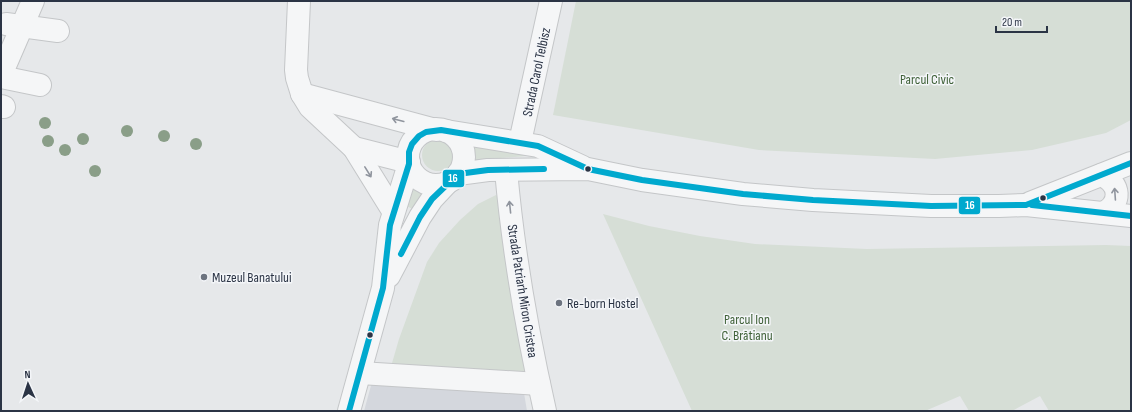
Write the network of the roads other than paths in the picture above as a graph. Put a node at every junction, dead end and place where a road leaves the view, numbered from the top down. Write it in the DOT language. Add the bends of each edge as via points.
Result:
graph roads {
  1 [pos="299,1"];
  2 [pos="551,1"];
  3 [pos="22,16"];
  4 [pos="58,31"];
  5 [pos="1,76"];
  6 [pos="40,85"];
  7 [pos="302,94"];
  8 [pos="441,130"];
  9 [pos="520,142"];
  10 [pos="354,148"];
  11 [pos="409,163"];
  12 [pos="1131,163"];
  13 [pos="588,169"];
  14 [pos="506,170"];
  15 [pos="1101,175"];
  16 [pos="453,178"];
  17 [pos="1026,205"];
  18 [pos="393,211"];
  19 [pos="1103,213"];
  20 [pos="1131,216"];
  21 [pos="383,288"];
  22 [pos="360,373"];
  23 [pos="539,384"];
  24 [pos="349,411"];
  25 [pos="545,411"];
  1 -- 7 [label="street" via="296,70"];
  2 -- 9 [label="street, Strada Carol Telbisz"];
  3 -- 4 [label="street"];
  3 -- 5 [label="street"];
  5 -- 6 [label="street"];
  8 -- 7 [label="street, one-way"];
  7 -- 10 [label="street" via="310,107"];
  8 -- 9 [label="street"];
  8 -- 11 [label="street" via="422,134 412,144"];
  8 -- 16 [label="street" via="453,135 463,150 463,167"];
  9 -- 13 [label="street" via="538,146"];
  10 -- 11 [label="street"];
  10 -- 18 [label="street, one-way"];
  11 -- 16 [label="street" via="414,173 424,182 434,185"];
  11 -- 18 [label="street"];
  12 -- 15 [label="street"];
  13 -- 14 [label="street"];
  13 -- 17 [label="street" via="642,180 736,193 813,200 931,206"];
  14 -- 16 [label="street" via="488,170"];
  23 -- 14 [label="street, Strada Patriarh Miron Cristea, one-way" via="515,256"];
  15 -- 17 [label="street"];
  19 -- 15 [label="street, one-way" via="1113,206 1117,195 1113,183"];
  16 -- 21 [label="street" via="432,199 420,217"];
  17 -- 19 [label="street"];
  18 -- 21 [label="street"];
  19 -- 20 [label="street"];
  21 -- 22 [label="street"];
  22 -- 23 [label="street"];
  22 -- 24 [label="street"];
  23 -- 25 [label="street, Strada Patriarh Miron Cristea"];
}
